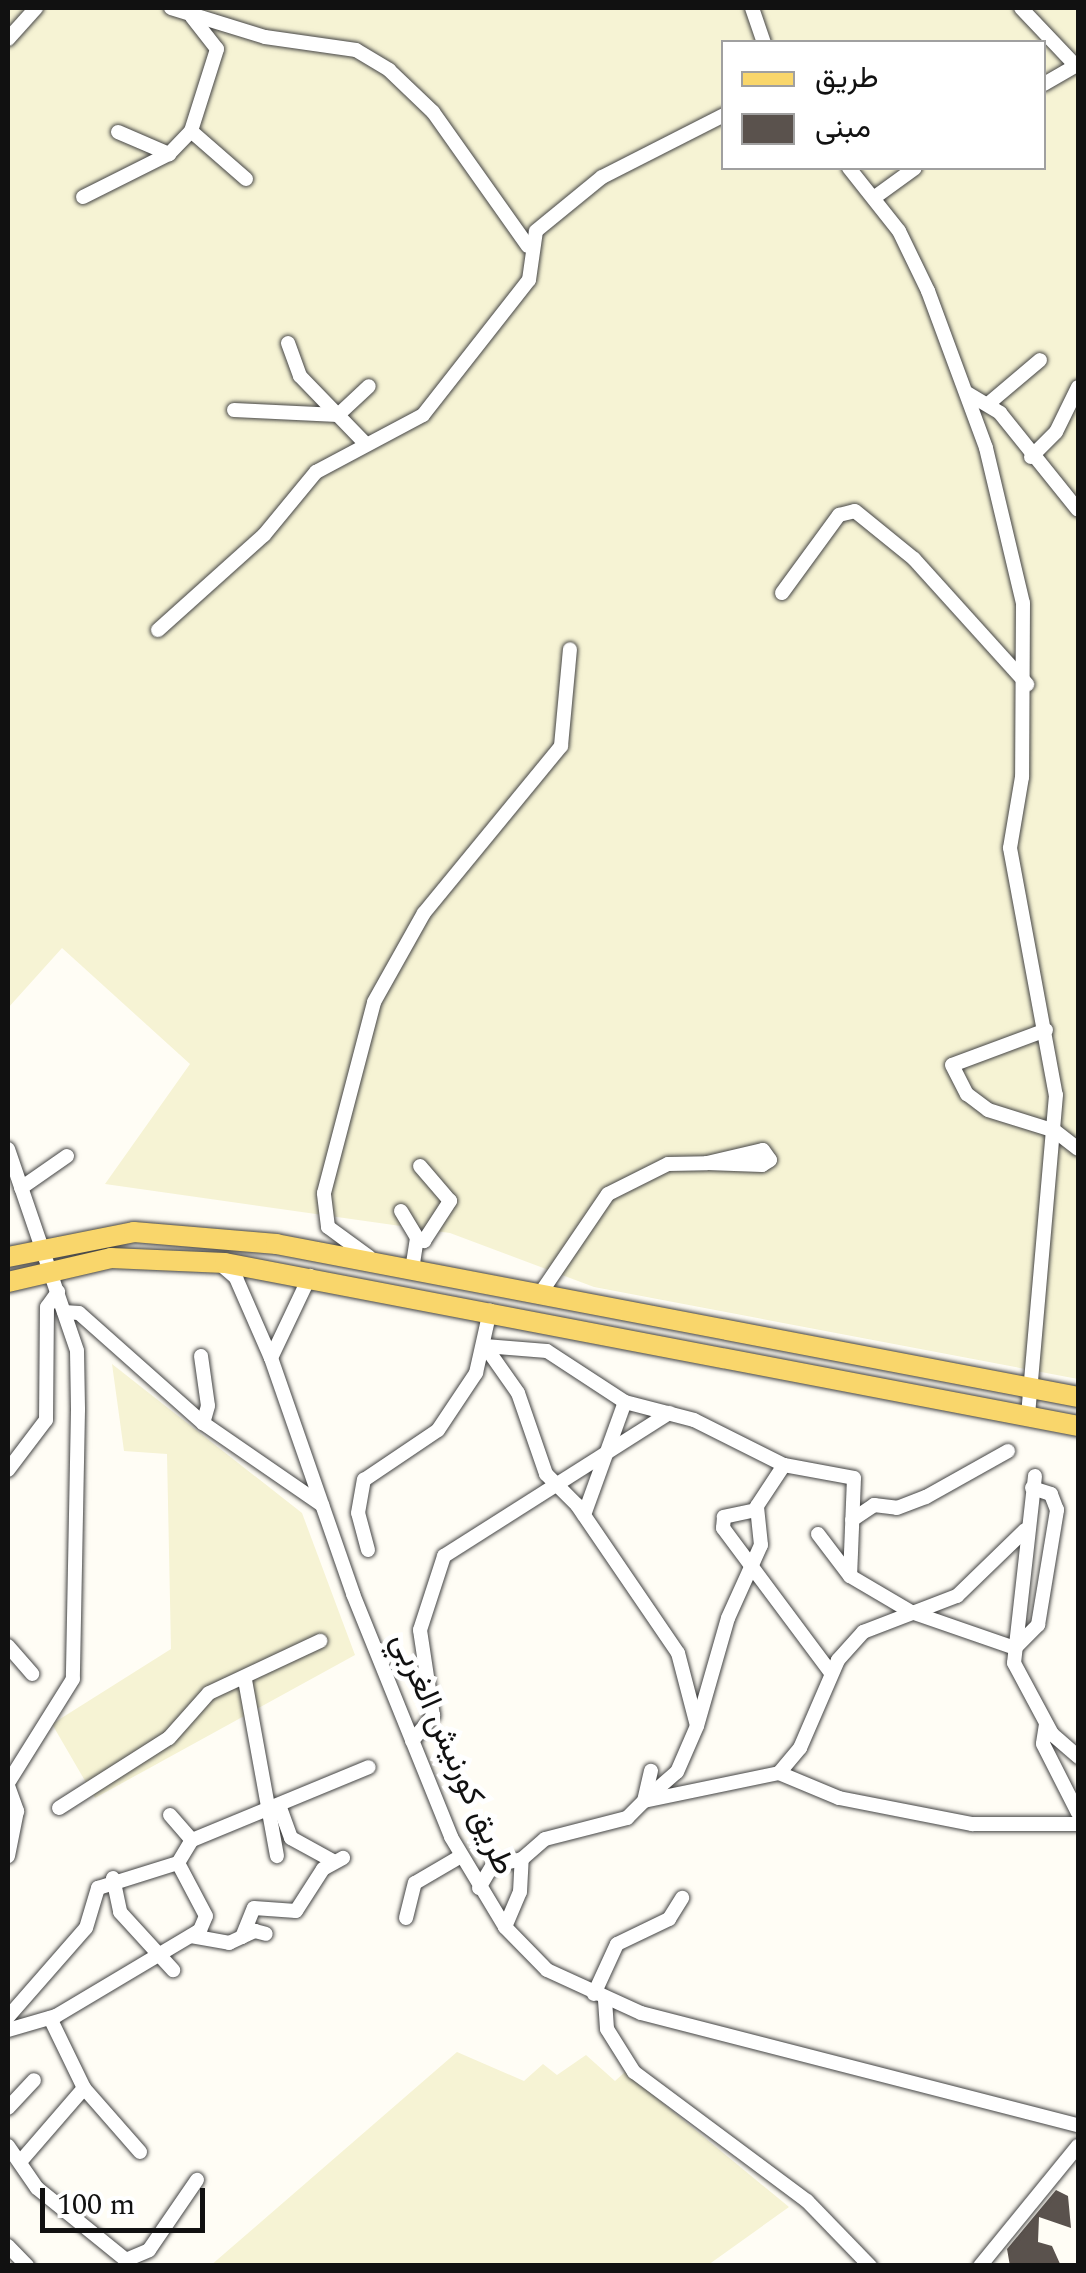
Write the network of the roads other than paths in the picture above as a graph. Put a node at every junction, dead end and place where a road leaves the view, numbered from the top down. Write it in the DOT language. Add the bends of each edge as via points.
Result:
graph roads {
  1 [pos="36,8"];
  2 [pos="171,8"];
  3 [pos="752,8"];
  4 [pos="1020,8"];
  5 [pos="192,17"];
  6 [pos="8,39"];
  7 [pos="763,40"];
  8 [pos="1077,65"];
  9 [pos="1046,83"];
  10 [pos="721,117"];
  11 [pos="191,131"];
  12 [pos="118,132"];
  13 [pos="169,154"];
  14 [pos="851,170"];
  15 [pos="911,170"];
  16 [pos="246,179"];
  17 [pos="876,196"];
  18 [pos="83,197"];
  19 [pos="528,246"];
  20 [pos="288,344"];
  21 [pos="1040,360"];
  22 [pos="368,386"];
  23 [pos="1078,387"];
  24 [pos="968,393"];
  25 [pos="988,404"];
  26 [pos="234,410"];
  27 [pos="338,415"];
  28 [pos="365,443"];
  29 [pos="1031,457"];
  30 [pos="1078,510"];
  31 [pos="782,592"];
  32 [pos="158,630"];
  33 [pos="570,649"];
  34 [pos="1027,684"];
  35 [pos="1046,1030"];
  36 [pos="1055,1131"];
  37 [pos="8,1148"];
  38 [pos="1078,1149"];
  39 [pos="68,1156"];
  40 [pos="707,1163"];
  41 [pos="420,1166"];
  42 [pos="21,1188"];
  43 [pos="401,1212"];
  44 [pos="417,1238"];
  45 [pos="39,1246"];
  46 [pos="8,1258"];
  47 [pos="218,1263"];
  48 [pos="382,1264"];
  49 [pos="51,1270"];
  50 [pos="412,1270"];
  51 [pos="310,1276"];
  52 [pos="8,1282"];
  53 [pos="542,1291"];
  54 [pos="58,1292"];
  55 [pos="64,1312"];
  56 [pos="490,1312"];
  57 [pos="485,1346"];
  58 [pos="201,1356"];
  59 [pos="271,1358"];
  60 [pos="1032,1388"];
  61 [pos="1078,1397"];
  62 [pos="626,1402"];
  63 [pos="668,1413"];
  64 [pos="1028,1416"];
  65 [pos="203,1424"];
  66 [pos="1078,1426"];
  67 [pos="1008,1451"];
  68 [pos="606,1459"];
  69 [pos="784,1465"];
  70 [pos="8,1470"];
  71 [pos="558,1487"];
  72 [pos="322,1506"];
  73 [pos="756,1510"];
  74 [pos="584,1516"];
  75 [pos="852,1520"];
  76 [pos="1025,1530"];
  77 [pos="818,1534"];
  78 [pos="368,1550"];
  79 [pos="752,1573"];
  80 [pos="850,1576"];
  81 [pos="911,1612"];
  82 [pos="320,1641"];
  83 [pos="8,1646"];
  84 [pos="1014,1648"];
  85 [pos="831,1673"];
  86 [pos="32,1674"];
  87 [pos="245,1680"];
  88 [pos="1046,1724"];
  89 [pos="696,1726"];
  90 [pos="412,1741"];
  91 [pos="1078,1757"];
  92 [pos="370,1767"];
  93 [pos="650,1771"];
  94 [pos="780,1773"];
  95 [pos="8,1784"];
  96 [pos="644,1801"];
  97 [pos="273,1807"];
  98 [pos="60,1808"];
  99 [pos="1078,1813"];
  100 [pos="170,1816"];
  101 [pos="1078,1824"];
  102 [pos="192,1840"];
  103 [pos="8,1856"];
  104 [pos="277,1856"];
  105 [pos="461,1856"];
  106 [pos="522,1859"];
  107 [pos="178,1863"];
  108 [pos="113,1878"];
  109 [pos="479,1888"];
  110 [pos="682,1898"];
  111 [pos="118,1908"];
  112 [pos="92,1916"];
  113 [pos="406,1918"];
  114 [pos="504,1928"];
  115 [pos="266,1934"];
  116 [pos="192,1936"];
  117 [pos="242,1937"];
  118 [pos="152,1955"];
  119 [pos="173,1970"];
  120 [pos="600,1997"];
  121 [pos="8,2017"];
  122 [pos="50,2018"];
  123 [pos="8,2030"];
  124 [pos="34,2080"];
  125 [pos="84,2088"];
  126 [pos="8,2108"];
  127 [pos="1078,2125"];
  128 [pos="8,2146"];
  129 [pos="1078,2146"];
  130 [pos="140,2152"];
  131 [pos="20,2162"];
  132 [pos="197,2180"];
  133 [pos="8,2246"];
  134 [pos="28,2266"];
  135 [pos="870,2266"];
  136 [pos="980,2266"];
  1 -- 6 [label="street"];
  2 -- 5 [label="street"];
  3 -- 7 [label="street"];
  4 -- 8 [label="street"];
  5 -- 11 [label="street" via="217,49"];
  5 -- 19 [label="street" via="356,50 389,70 432,112"];
  8 -- 9 [label="street"];
  10 -- 19 [label="street" via="602,177"];
  11 -- 13 [label="street"];
  11 -- 16 [label="street"];
  12 -- 13 [label="street"];
  13 -- 18 [label="street"];
  14 -- 17 [label="street"];
  15 -- 17 [label="street"];
  17 -- 24 [label="street" via="928,291"];
  19 -- 28 [label="street" via="529,280 423,416"];
  20 -- 27 [label="street" via="300,376"];
  21 -- 25 [label="street"];
  22 -- 27 [label="street"];
  23 -- 29 [label="street" via="1056,432"];
  24 -- 25 [label="street"];
  24 -- 34 [label="street" via="1016,554"];
  25 -- 29 [label="street"];
  26 -- 27 [label="street"];
  27 -- 28 [label="street"];
  28 -- 32 [label="street" via="316,472 264,535"];
  29 -- 30 [label="street"];
  31 -- 34 [label="street" via="839,515 855,510 914,559"];
  33 -- 48 [label="street" via="561,746 424,913 374,1002 324,1194 328,1228"];
  34 -- 35 [label="street" via="1010,848"];
  35 -- 36 [label="street"];
  35 -- 36 [label="street" via="952,1065 966,1094 988,1110"];
  36 -- 38 [label="street"];
  36 -- 60 [label="street"];
  37 -- 42 [label="street"];
  39 -- 42 [label="street"];
  40 -- 53 [label="street" via="668,1164 608,1194"];
  41 -- 44 [label="street" via="450,1201 424,1241"];
  42 -- 45 [label="street"];
  43 -- 44 [label="street"];
  44 -- 50 [label="street"];
  45 -- 46 [label="main road"];
  45 -- 48 [label="main road" via="134,1232 276,1244"];
  45 -- 49 [label="street"];
  47 -- 49 [label="main road" via="111,1258"];
  47 -- 51 [label="main road"];
  47 -- 59 [label="street, طريق كورنيش الغربي" via="236,1278"];
  48 -- 50 [label="main road"];
  49 -- 52 [label="main road"];
  49 -- 54 [label="street"];
  50 -- 53 [label="main road"];
  51 -- 56 [label="main road"];
  51 -- 59 [label="street"];
  53 -- 60 [label="main road"];
  54 -- 55 [label="street"];
  54 -- 70 [label="street" via="47,1307 46,1420"];
  55 -- 65 [label="street" via="79,1313"];
  55 -- 95 [label="street" via="77,1371 72,1678"];
  56 -- 57 [label="street"];
  56 -- 64 [label="main road"];
  57 -- 62 [label="street" via="547,1351"];
  57 -- 71 [label="street" via="518,1392 541,1466"];
  57 -- 78 [label="street" via="473,1380 438,1430 364,1480 358,1513"];
  58 -- 65 [label="street" via="208,1406"];
  59 -- 72 [label="street, طريق كورنيش الغربي"];
  60 -- 61 [label="main road"];
  60 -- 64 [label="street"];
  62 -- 63 [label="street"];
  62 -- 68 [label="street"];
  63 -- 68 [label="street"];
  63 -- 69 [label="street"];
  64 -- 66 [label="main road"];
  65 -- 72 [label="street"];
  67 -- 75 [label="street" via="926,1497 897,1508 874,1505"];
  68 -- 71 [label="street"];
  68 -- 74 [label="street" via="590,1483"];
  69 -- 73 [label="street"];
  69 -- 75 [label="street" via="854,1478"];
  71 -- 74 [label="street"];
  71 -- 90 [label="street" via="444,1556 420,1630 433,1716"];
  72 -- 90 [label="street, طريق كورنيش الغربي"];
  73 -- 79 [label="street" via="762,1540"];
  73 -- 79 [label="street" via="727,1516 722,1525"];
  74 -- 89 [label="street" via="678,1652"];
  75 -- 80 [label="street"];
  76 -- 81 [label="street" via="957,1596"];
  76 -- 84 [label="street"];
  76 -- 84 [label="street" via="1034,1482 1054,1496 1057,1510 1038,1625"];
  77 -- 80 [label="street"];
  79 -- 85 [label="street"];
  79 -- 89 [label="street" via="728,1618"];
  80 -- 81 [label="street"];
  81 -- 84 [label="street"];
  81 -- 85 [label="street" via="863,1632"];
  82 -- 87 [label="street"];
  83 -- 86 [label="street"];
  84 -- 88 [label="street" via="1018,1678"];
  85 -- 94 [label="street" via="800,1748"];
  87 -- 97 [label="street"];
  87 -- 98 [label="street" via="210,1692 169,1738"];
  88 -- 91 [label="street"];
  88 -- 99 [label="street" via="1043,1744"];
  89 -- 96 [label="street" via="678,1772"];
  90 -- 105 [label="street, طريق كورنيش الغربي"];
  92 -- 97 [label="street"];
  93 -- 96 [label="street"];
  94 -- 96 [label="street"];
  94 -- 101 [label="street" via="839,1798 972,1824"];
  95 -- 103 [label="street" via="16,1810"];
  96 -- 106 [label="street" via="628,1818 586,1823 535,1844"];
  97 -- 102 [label="street"];
  97 -- 104 [label="street"];
  97 -- 117 [label="street" via="291,1838 338,1860 296,1911 260,1905 248,1912"];
  100 -- 102 [label="street"];
  102 -- 107 [label="street"];
  105 -- 109 [label="street, طريق كورنيش الغربي"];
  105 -- 113 [label="street" via="415,1883"];
  106 -- 109 [label="street" via="492,1866"];
  106 -- 114 [label="street" via="520,1892"];
  107 -- 108 [label="street"];
  107 -- 116 [label="street" via="206,1916"];
  108 -- 111 [label="street"];
  108 -- 112 [label="street" via="98,1888"];
  109 -- 114 [label="street, طريق كورنيش الغربي"];
  110 -- 120 [label="street" via="659,1926 616,1944"];
  111 -- 112 [label="street"];
  111 -- 118 [label="street"];
  112 -- 121 [label="street"];
  114 -- 120 [label="street, طريق كورنيش الغربي" via="547,1970"];
  115 -- 117 [label="street"];
  116 -- 117 [label="street" via="229,1943"];
  116 -- 118 [label="street"];
  118 -- 119 [label="street"];
  118 -- 122 [label="street"];
  120 -- 127 [label="street, طريق كورنيش الغربي"];
  120 -- 135 [label="street" via="607,2029 634,2072 807,2201"];
  122 -- 123 [label="street"];
  122 -- 125 [label="street"];
  124 -- 126 [label="street"];
  125 -- 130 [label="street"];
  125 -- 131 [label="street"];
  128 -- 131 [label="street"];
  129 -- 136 [label="street"];
  131 -- 132 [label="street" via="37,2188 126,2260 149,2250"];
  133 -- 134 [label="street"];
}
